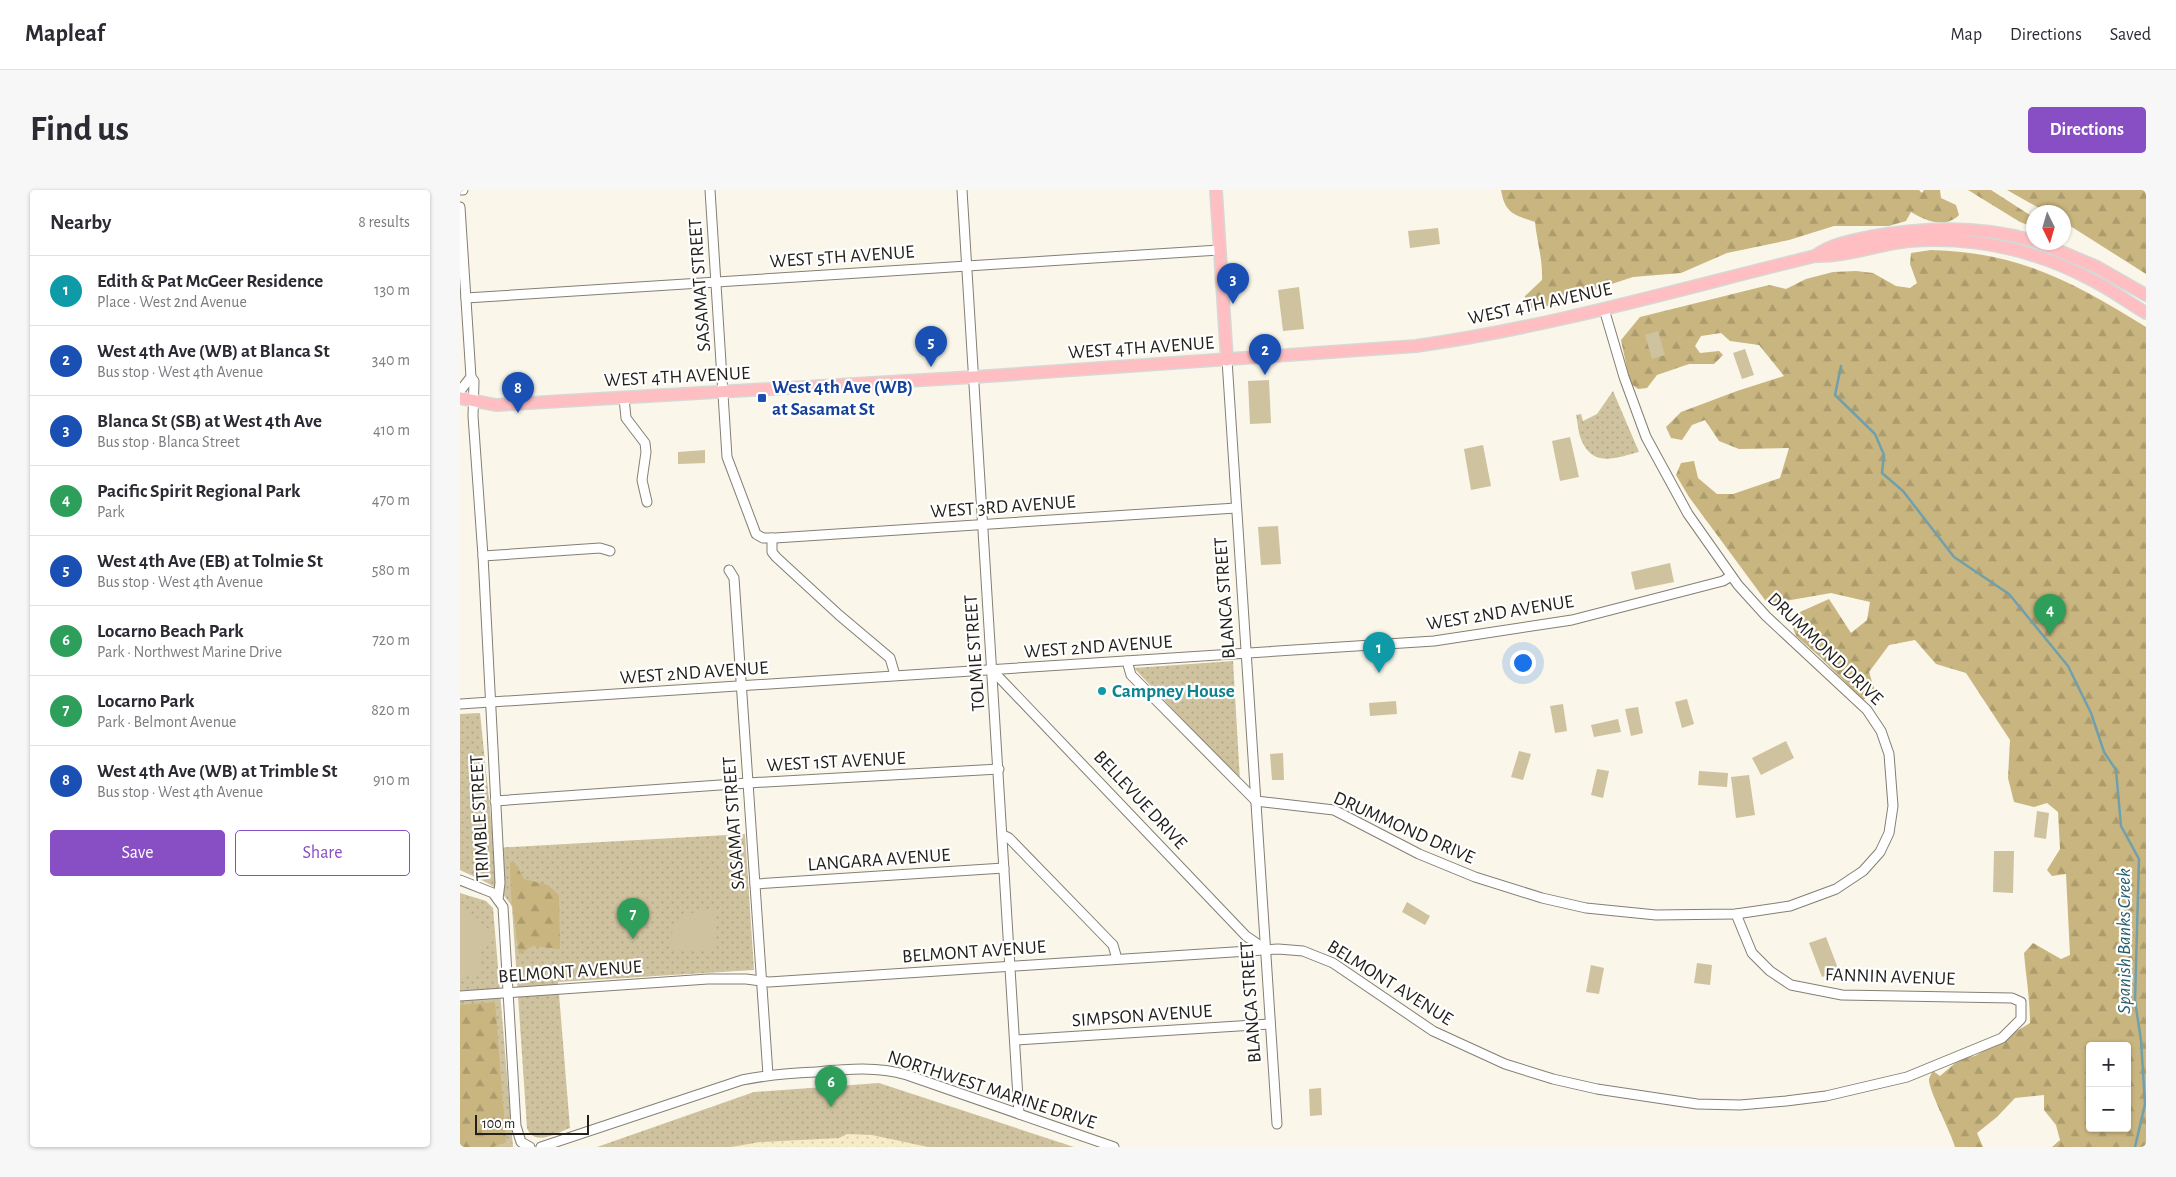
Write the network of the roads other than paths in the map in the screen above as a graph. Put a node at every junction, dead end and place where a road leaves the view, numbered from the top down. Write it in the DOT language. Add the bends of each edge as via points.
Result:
graph roads {
  1 [pos="710,190"];
  2 [pos="962,190"];
  3 [pos="1216,190"];
  4 [pos="460,207"];
  5 [pos="2026,239"];
  6 [pos="1219,250"];
  7 [pos="2057,250"];
  8 [pos="1815,256"];
  9 [pos="966,266"];
  10 [pos="716,282"];
  11 [pos="2146,295"];
  12 [pos="466,298"];
  13 [pos="1604,309"];
  14 [pos="2146,313"];
  15 [pos="1227,360"];
  16 [pos="471,377"];
  17 [pos="974,377"];
  18 [pos="460,392"];
  19 [pos="723,392"];
  20 [pos="460,398"];
  21 [pos="624,398"];
  22 [pos="472,401"];
  23 [pos="647,502"];
  24 [pos="1236,508"];
  25 [pos="983,524"];
  26 [pos="772,538"];
  27 [pos="610,551"];
  28 [pos="483,556"];
  29 [pos="730,570"];
  30 [pos="1731,576"];
  31 [pos="1246,654"];
  32 [pos="1127,662"];
  33 [pos="993,670"];
  34 [pos="895,676"];
  35 [pos="741,686"];
  36 [pos="490,702"];
  37 [pos="460,704"];
  38 [pos="999,769"];
  39 [pos="748,783"];
  40 [pos="496,801"];
  41 [pos="1256,801"];
  42 [pos="1003,835"];
  43 [pos="1004,868"];
  44 [pos="460,880"];
  45 [pos="755,884"];
  46 [pos="498,899"];
  47 [pos="1736,914"];
  48 [pos="1265,949"];
  49 [pos="1117,959"];
  50 [pos="1011,966"];
  51 [pos="761,980"];
  52 [pos="508,992"];
  53 [pos="460,996"];
  54 [pos="2021,1002"];
  55 [pos="1270,1024"];
  56 [pos="1016,1040"];
  57 [pos="768,1075"];
  58 [pos="1019,1114"];
  59 [pos="1277,1124"];
  60 [pos="530,1147"];
  61 [pos="541,1147"];
  62 [pos="1114,1147"];
  1 -- 10 [label="street, SASAMAT STREET"];
  2 -- 9 [label="street, TOLMIE STREET"];
  3 -- 6 [label="main road, BLANCA STREET"];
  4 -- 12 [label="street, TRIMBLE STREET"];
  5 -- 8 [label="main road" via="1985,231 1907,231 1843,243"];
  6 -- 9 [label="street, WEST 5TH AVENUE"];
  6 -- 15 [label="main road, BLANCA STREET"];
  7 -- 11 [label="main road" via="2097,267"];
  8 -- 13 [label="main road, WEST 4TH AVENUE"];
  8 -- 14 [label="main road" via="1832,256 1921,240 1993,244 2064,266"];
  9 -- 10 [label="street, WEST 5TH AVENUE"];
  9 -- 17 [label="street, TOLMIE STREET"];
  10 -- 12 [label="street, WEST 5TH AVENUE"];
  10 -- 19 [label="street, SASAMAT STREET"];
  12 -- 16 [label="street, TRIMBLE STREET"];
  13 -- 15 [label="main road, WEST 4TH AVENUE" via="1433,343"];
  13 -- 30 [label="street, DRUMMOND DRIVE" via="1624,378 1646,437 1688,514"];
  15 -- 17 [label="main road, WEST 4TH AVENUE"];
  15 -- 24 [label="street, BLANCA STREET"];
  16 -- 18 [label="street"];
  16 -- 22 [label="street, TRIMBLE STREET" via="474,381"];
  17 -- 19 [label="main road, WEST 4TH AVENUE"];
  17 -- 25 [label="street, TOLMIE STREET"];
  19 -- 21 [label="main road, WEST 4TH AVENUE"];
  19 -- 26 [label="street, SASAMAT STREET" via="730,468 753,530 763,538"];
  20 -- 22 [label="main road, WEST 4TH AVENUE"];
  21 -- 22 [label="main road, WEST 4TH AVENUE" via="496,405"];
  21 -- 23 [label="street" via="626,418 645,443 642,480"];
  22 -- 28 [label="street, TRIMBLE STREET"];
  24 -- 25 [label="street, WEST 3RD AVENUE"];
  24 -- 31 [label="street, BLANCA STREET"];
  25 -- 26 [label="street, WEST 3RD AVENUE"];
  25 -- 33 [label="street, TOLMIE STREET"];
  26 -- 34 [label="street" via="772,552 776,557 890,658"];
  27 -- 28 [label="street" via="600,548"];
  28 -- 36 [label="street, TRIMBLE STREET"];
  29 -- 35 [label="street, SASAMAT STREET" via="734,578"];
  30 -- 31 [label="street, WEST 2ND AVENUE" via="1624,608 1502,632 1427,642"];
  30 -- 47 [label="street, DRUMMOND DRIVE" via="1766,616 1867,710 1882,731 1889,754 1893,806 1889,833 1880,852 1862,871 1836,889 1790,906"];
  31 -- 32 [label="street, WEST 2ND AVENUE"];
  31 -- 41 [label="street, BLANCA STREET"];
  32 -- 33 [label="street, WEST 2ND AVENUE"];
  32 -- 41 [label="street" via="1131,675"];
  33 -- 34 [label="street, WEST 2ND AVENUE"];
  33 -- 38 [label="street, TOLMIE STREET"];
  33 -- 48 [label="street, BELLEVUE DRIVE" via="1245,935"];
  34 -- 35 [label="street, WEST 2ND AVENUE"];
  35 -- 36 [label="street, WEST 2ND AVENUE"];
  35 -- 39 [label="street, SASAMAT STREET"];
  36 -- 37 [label="street, WEST 2ND AVENUE"];
  36 -- 40 [label="street, TRIMBLE STREET"];
  38 -- 39 [label="street, WEST 1ST AVENUE"];
  38 -- 42 [label="street, TOLMIE STREET"];
  39 -- 40 [label="street, WEST 1ST AVENUE"];
  39 -- 45 [label="street, SASAMAT STREET"];
  40 -- 46 [label="street, TRIMBLE STREET"];
  41 -- 47 [label="street, DRUMMOND DRIVE" via="1334,810 1418,854 1542,898 1586,908 1640,914"];
  41 -- 48 [label="street, BLANCA STREET"];
  42 -- 43 [label="street, TOLMIE STREET"];
  42 -- 49 [label="street" via="1113,945"];
  43 -- 45 [label="street, LANGARA AVENUE"];
  43 -- 50 [label="street, TOLMIE STREET"];
  44 -- 46 [label="street" via="493,893"];
  45 -- 51 [label="street, SASAMAT STREET"];
  46 -- 52 [label="street" via="504,912"];
  47 -- 54 [label="street, FANNIN AVENUE" via="1752,953 1791,985 1842,995 2012,998"];
  48 -- 49 [label="street, BELMONT AVENUE"];
  48 -- 54 [label="street, BELMONT AVENUE" via="1303,951 1320,956 1433,1031 1505,1064 1597,1089 1696,1104 1740,1105 1826,1096 1907,1077 2002,1038 2021,1019"];
  48 -- 55 [label="street, BLANCA STREET"];
  49 -- 50 [label="street, BELMONT AVENUE"];
  50 -- 51 [label="street, BELMONT AVENUE"];
  50 -- 56 [label="street, TOLMIE STREET"];
  51 -- 52 [label="street, BELMONT AVENUE" via="746,978"];
  51 -- 57 [label="street, SASAMAT STREET"];
  52 -- 53 [label="street, BELMONT AVENUE"];
  52 -- 60 [label="street" via="516,1131 521,1142"];
  55 -- 56 [label="street, SIMPSON AVENUE"];
  55 -- 59 [label="street, BLANCA STREET"];
  56 -- 58 [label="street, TOLMIE STREET"];
  57 -- 58 [label="street, NORTHWEST MARINE DRIVE" via="885,1070"];
  57 -- 61 [label="street, NORTHWEST MARINE DRIVE" via="742,1080"];
  58 -- 62 [label="street, NORTHWEST MARINE DRIVE"];
}
